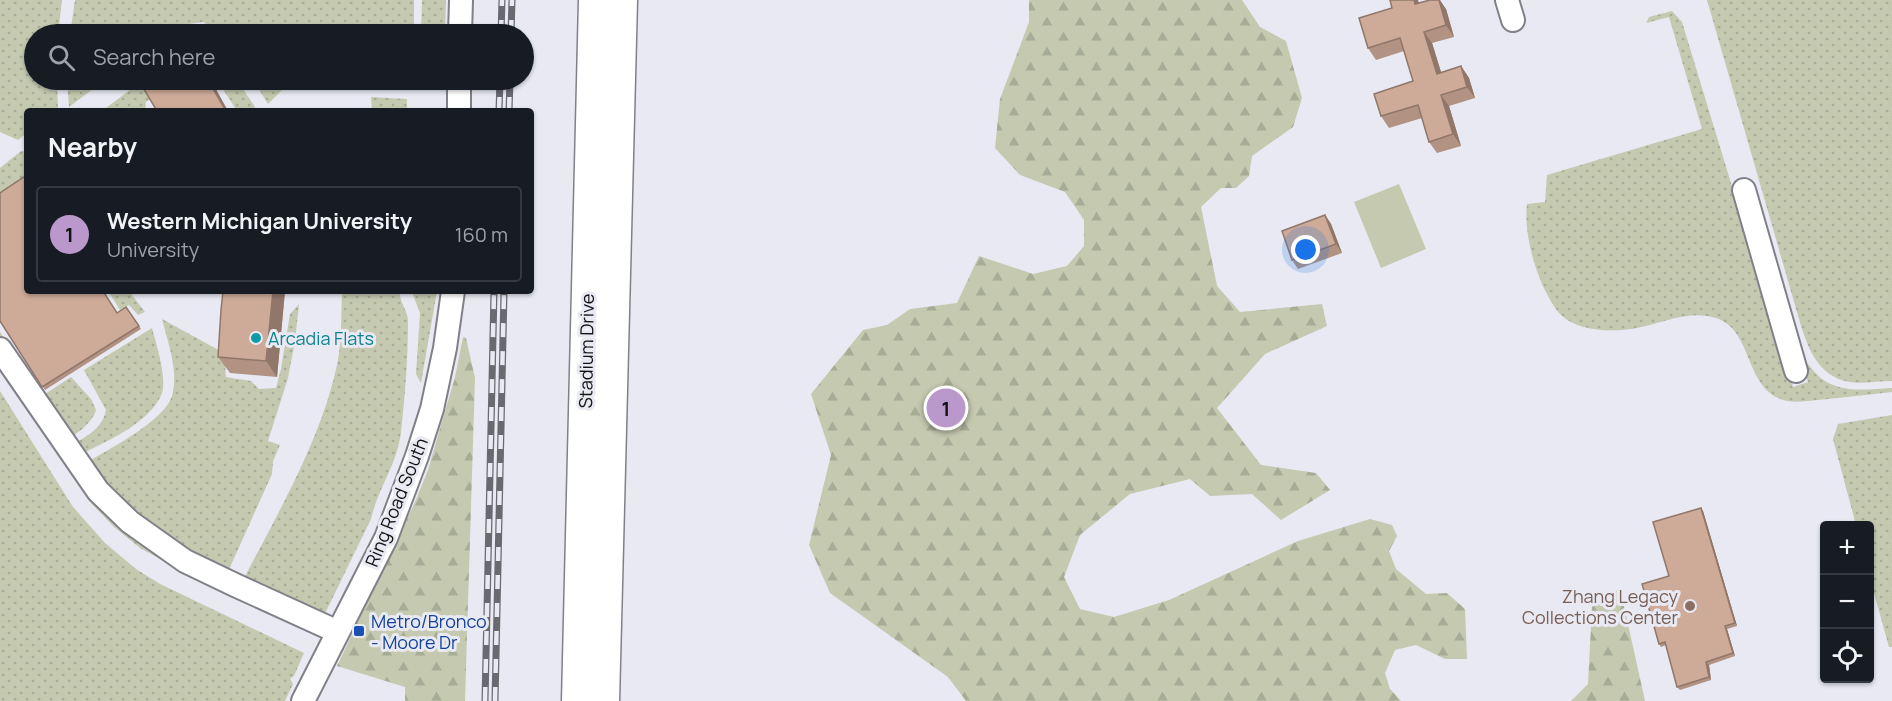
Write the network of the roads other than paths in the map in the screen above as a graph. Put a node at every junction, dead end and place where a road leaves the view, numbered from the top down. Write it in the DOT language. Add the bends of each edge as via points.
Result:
graph roads {
  1 [pos="461,0"];
  2 [pos="594,0"];
  3 [pos="622,0"];
  4 [pos="460,24"];
  5 [pos="459,90"];
  6 [pos="459,108"];
  7 [pos="1744,190"];
  8 [pos="453,294"];
  9 [pos="0,349"];
  10 [pos="1796,371"];
  11 [pos="338,632"];
  12 [pos="303,701"];
  13 [pos="577,701"];
  14 [pos="604,701"];
  1 -- 4 [label="street"];
  2 -- 13 [label="main road, Stadium Drive"];
  3 -- 14 [label="main road, Stadium Drive"];
  5 -- 6 [label="street"];
  7 -- 10 [label="street"];
  8 -- 11 [label="street, Ring Road South" via="432,409 417,456 386,538"];
  9 -- 11 [label="street" via="98,491 130,522 185,561"];
  11 -- 12 [label="street, Ring Road South"];
}
